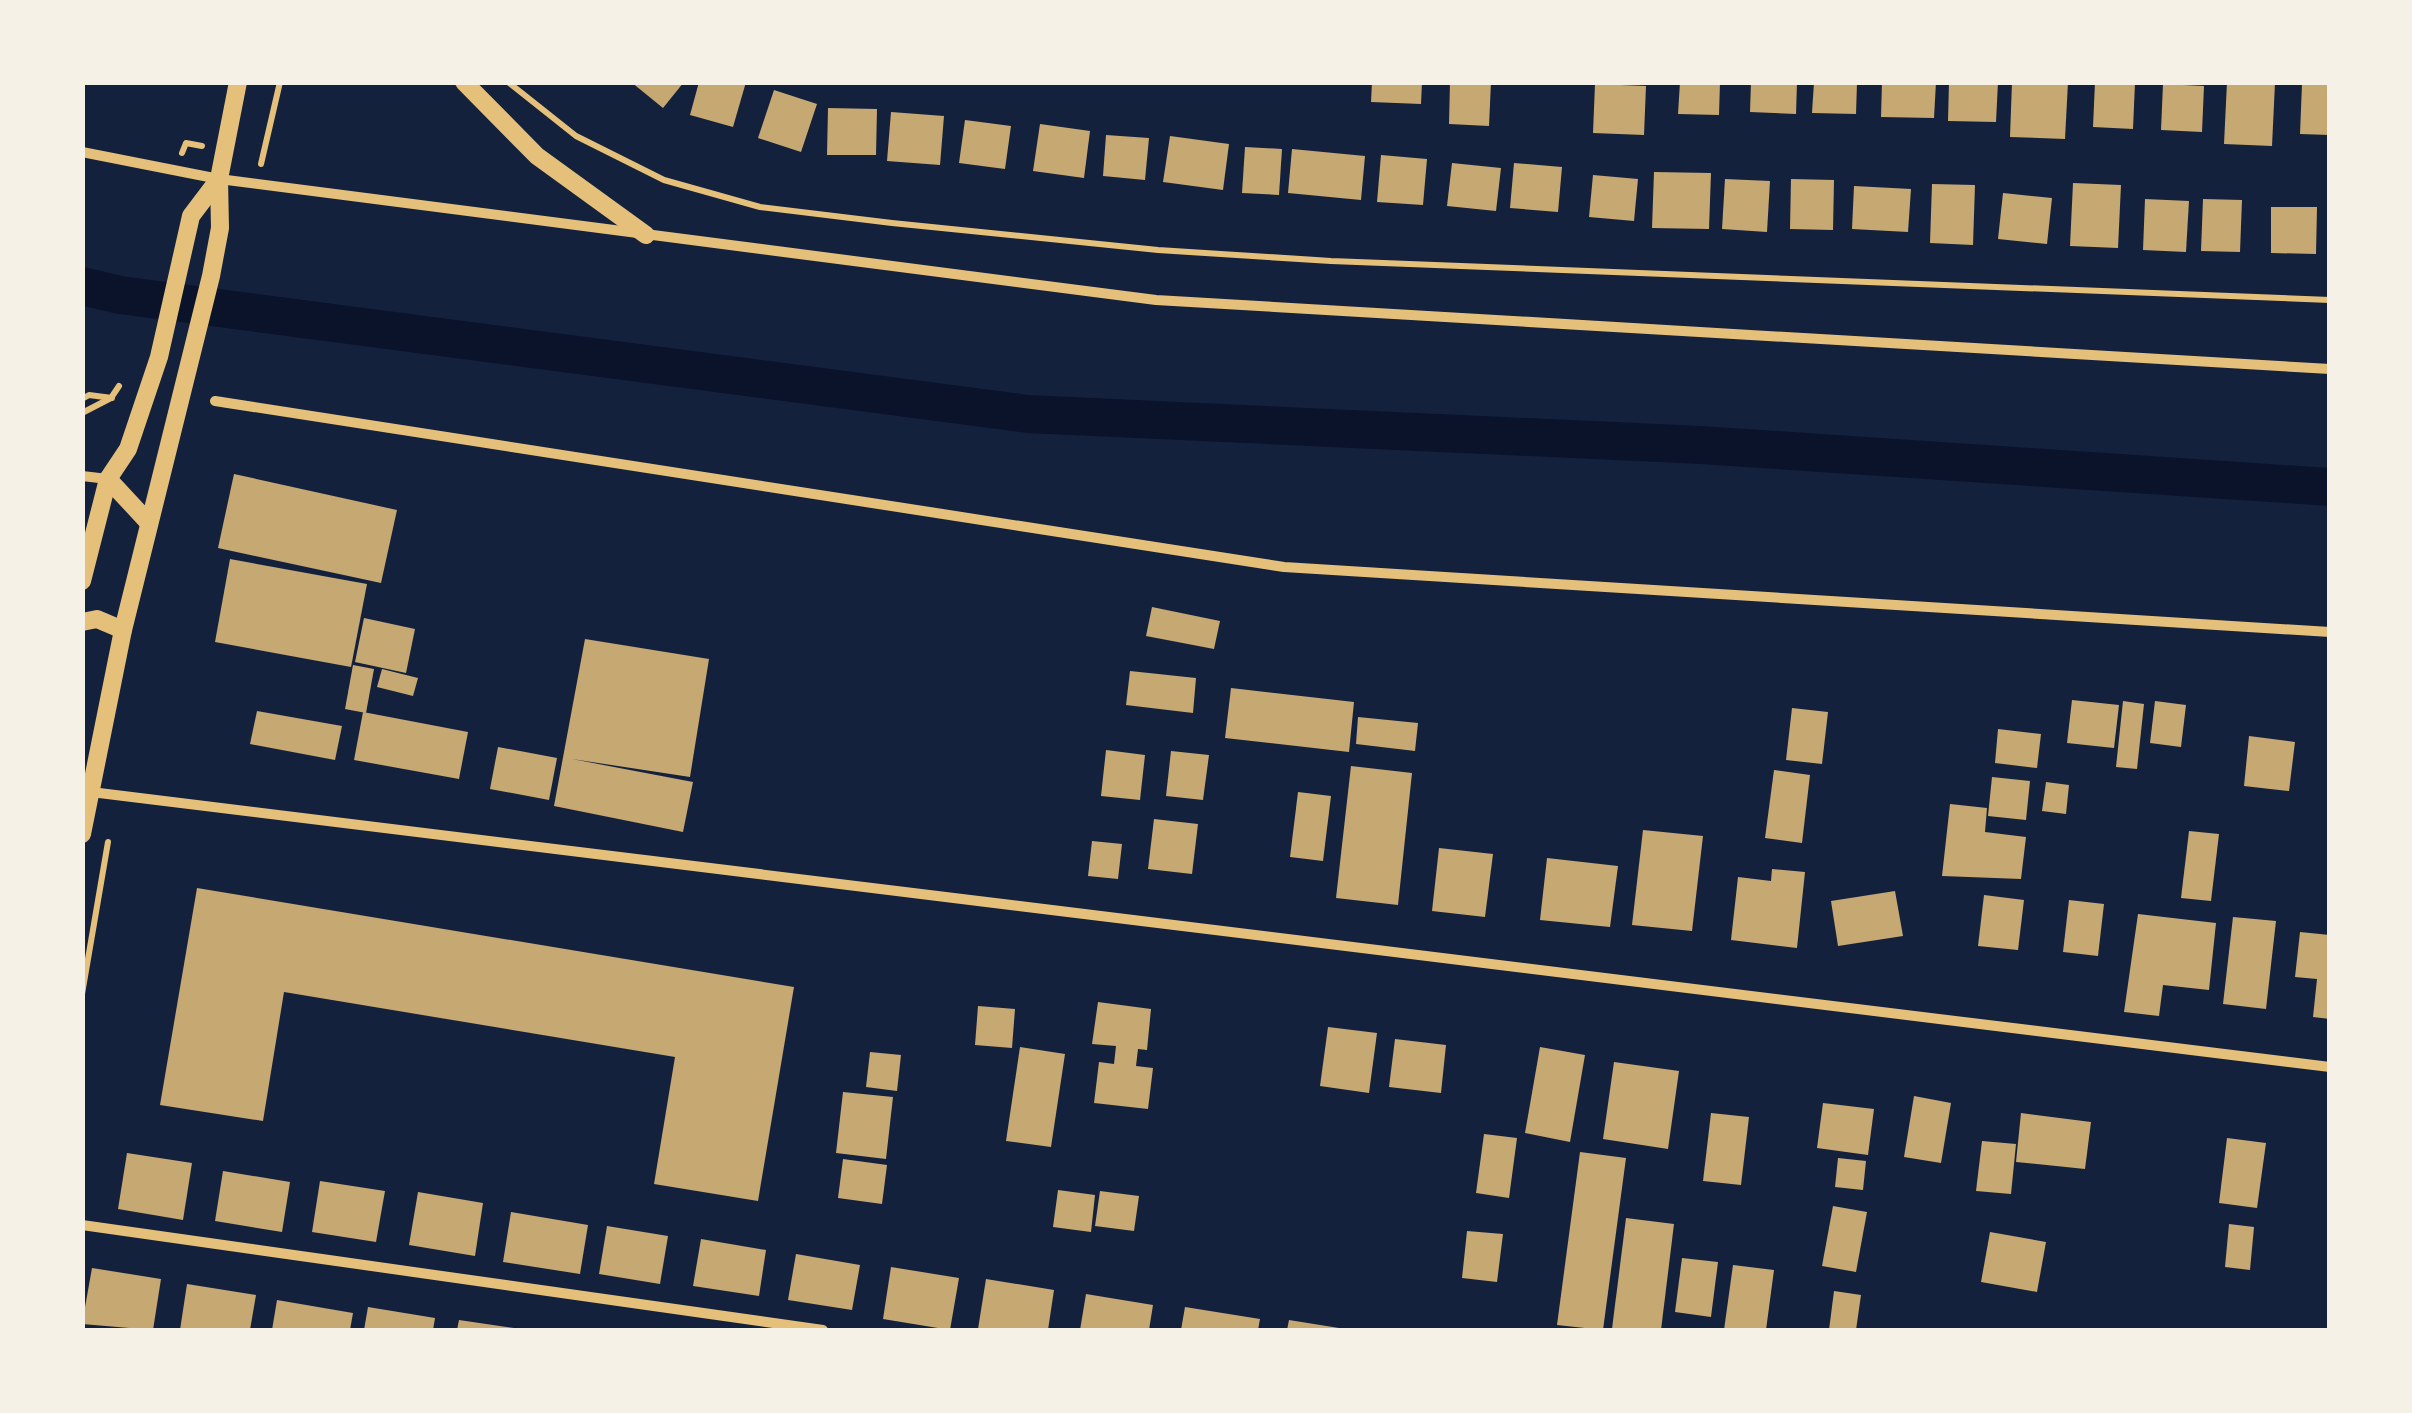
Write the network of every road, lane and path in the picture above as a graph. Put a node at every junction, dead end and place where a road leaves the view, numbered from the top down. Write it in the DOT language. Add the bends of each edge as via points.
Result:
graph roads {
  1 [pos="238,82"];
  2 [pos="464,82"];
  3 [pos="508,82"];
  4 [pos="82,152"];
  5 [pos="219,179"];
  6 [pos="646,235"];
  7 [pos="2330,300"];
  8 [pos="2330,369"];
  9 [pos="82,400"];
  10 [pos="215,402"];
  11 [pos="143,403"];
  12 [pos="82,476"];
  13 [pos="108,478"];
  14 [pos="149,523"];
  15 [pos="82,581"];
  16 [pos="82,622"];
  17 [pos="123,630"];
  18 [pos="2330,632"];
  19 [pos="91,792"];
  20 [pos="111,827"];
  21 [pos="82,834"];
  22 [pos="82,994"];
  23 [pos="2330,1067"];
  24 [pos="82,1225"];
  25 [pos="823,1330"];
  1 -- 5 [label="street"];
  2 -- 6 [label="street" via="537,156"];
  3 -- 7 [label="path" via="576,136 664,180 760,207 892,224 1331,261"];
  4 -- 5 [label="street"];
  5 -- 6 [label="street"];
  5 -- 11 [label="street" via="191,216"];
  5 -- 14 [label="street" via="220,228 211,276"];
  6 -- 8 [label="street" via="1156,300"];
  9 -- 11 [label="path"];
  10 -- 18 [label="street" via="1284,567"];
  11 -- 13 [label="street" via="128,448"];
  12 -- 13 [label="street"];
  13 -- 14 [label="street"];
  13 -- 15 [label="street"];
  14 -- 17 [label="street"];
  16 -- 17 [label="street" via="97,619"];
  17 -- 19 [label="street"];
  19 -- 21 [label="street"];
  19 -- 23 [label="street"];
  20 -- 22 [label="path"];
  24 -- 25 [label="street"];
}
